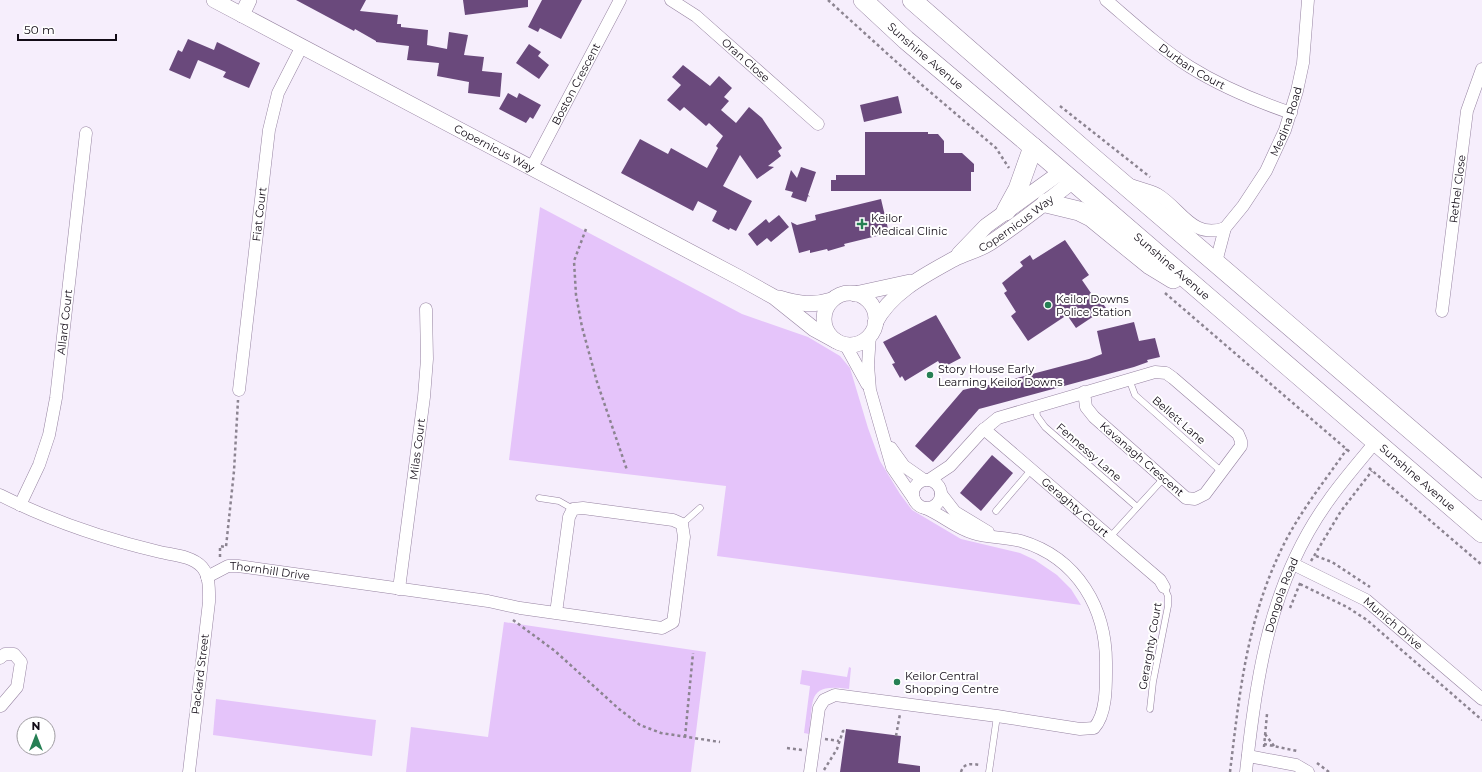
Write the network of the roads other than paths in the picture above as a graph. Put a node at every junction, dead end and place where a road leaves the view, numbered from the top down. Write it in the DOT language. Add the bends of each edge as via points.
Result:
graph roads {
  1 [pos="214,0"];
  2 [pos="249,0"];
  3 [pos="620,0"];
  4 [pos="671,0"];
  5 [pos="863,0"];
  6 [pos="912,0"];
  7 [pos="1106,0"];
  8 [pos="1308,0"];
  9 [pos="242,15"];
  10 [pos="302,46"];
  11 [pos="1482,69"];
  12 [pos="1291,113"];
  13 [pos="818,124"];
  14 [pos="86,133"];
  15 [pos="1033,147"];
  16 [pos="1091,156"];
  17 [pos="532,167"];
  18 [pos="1067,176"];
  19 [pos="1120,181"];
  20 [pos="1046,203"];
  21 [pos="1006,211"];
  22 [pos="1225,228"];
  23 [pos="954,259"];
  24 [pos="1216,262"];
  25 [pos="917,280"];
  26 [pos="855,294"];
  27 [pos="774,297"];
  28 [pos="832,300"];
  29 [pos="1220,308"];
  30 [pos="426,309"];
  31 [pos="1442,311"];
  32 [pos="873,328"];
  33 [pos="840,343"];
  34 [pos="1129,379"];
  35 [pos="239,390"];
  36 [pos="870,390"];
  37 [pos="1084,392"];
  38 [pos="1036,406"];
  39 [pos="1383,407"];
  40 [pos="984,429"];
  41 [pos="885,439"];
  42 [pos="1376,441"];
  43 [pos="950,466"];
  44 [pos="1031,470"];
  45 [pos="1222,472"];
  46 [pos="1163,478"];
  47 [pos="926,480"];
  48 [pos="1482,491"];
  49 [pos="941,493"];
  50 [pos="0,495"];
  51 [pos="539,498"];
  52 [pos="914,499"];
  53 [pos="20,505"];
  54 [pos="1482,505"];
  55 [pos="1137,507"];
  56 [pos="700,508"];
  57 [pos="925,508"];
  58 [pos="573,510"];
  59 [pos="996,511"];
  60 [pos="682,524"];
  61 [pos="1482,533"];
  62 [pos="996,536"];
  63 [pos="1110,537"];
  64 [pos="1293,564"];
  65 [pos="207,577"];
  66 [pos="1164,587"];
  67 [pos="399,589"];
  68 [pos="556,613"];
  69 [pos="0,658"];
  70 [pos="1482,699"];
  71 [pos="0,708"];
  72 [pos="1150,709"];
  73 [pos="997,716"];
  74 [pos="1248,756"];
  75 [pos="990,769"];
  76 [pos="188,772"];
  77 [pos="810,772"];
  78 [pos="1246,772"];
  79 [pos="1308,772"];
  1 -- 9 [label="street, Copernicus Way"];
  2 -- 9 [label="street"];
  3 -- 17 [label="street, Boston Crescent"];
  4 -- 13 [label="street, Oran Close" via="696,16"];
  5 -- 15 [label="main road, Sunshine Avenue" via="906,40"];
  6 -- 16 [label="main road"];
  7 -- 12 [label="street, Durban Court" via="1190,67 1259,102"];
  8 -- 12 [label="street, Medina Road" via="1303,63"];
  9 -- 10 [label="street, Copernicus Way"];
  10 -- 17 [label="street, Copernicus Way"];
  10 -- 35 [label="street, Fiat Court" via="278,92 269,130"];
  11 -- 31 [label="street, Rethel Close" via="1467,111"];
  12 -- 22 [label="street, Medina Road" via="1266,171 1244,206"];
  14 -- 53 [label="street, Allard Court" via="56,398 49,435 39,465"];
  15 -- 18 [label="main road, Sunshine Avenue"];
  15 -- 21 [label="main road" via="1018,190"];
  16 -- 18 [label="main road"];
  16 -- 19 [label="main road"];
  17 -- 27 [label="street, Copernicus Way"];
  18 -- 20 [label="street, Copernicus Way"];
  18 -- 21 [label="street, Copernicus Way"];
  18 -- 29 [label="main road, Sunshine Avenue"];
  19 -- 22 [label="street" via="1157,194 1198,228 1213,231"];
  19 -- 24 [label="main road"];
  20 -- 23 [label="street, Copernicus Way" via="989,243"];
  20 -- 29 [label="main road" via="1079,211 1091,217 1150,265"];
  21 -- 23 [label="street, Copernicus Way" via="986,226"];
  22 -- 24 [label="street, Medina Road"];
  23 -- 25 [label="street, Copernicus Way"];
  24 -- 39 [label="main road"];
  25 -- 26 [label="street, Copernicus Way"];
  25 -- 32 [label="street, Copernicus Way" via="890,300 881,310"];
  26 -- 28 [label="street" via="847,293"];
  26 -- 32 [label="street" via="862,296 873,308"];
  27 -- 28 [label="street, Copernicus Way" via="808,304"];
  27 -- 33 [label="street, Copernicus Way" via="814,329"];
  28 -- 33 [label="street" via="825,309 824,321 828,333"];
  29 -- 42 [label="main road, Sunshine Avenue"];
  30 -- 67 [label="street, Milas Court" via="427,360 424,397"];
  32 -- 33 [label="street" via="856,344"];
  32 -- 36 [label="street" via="868,365"];
  33 -- 36 [label="street"];
  34 -- 37 [label="street, Kavanagh Crescent"];
  34 -- 45 [label="lane, Bellett Lane" via="1135,395"];
  34 -- 45 [label="street, Kavanagh Crescent" via="1155,372 1166,373 1238,434 1241,446"];
  36 -- 41 [label="street"];
  37 -- 38 [label="street, Kavanagh Crescent"];
  37 -- 46 [label="street, Kavanagh Crescent" via="1086,407 1094,417"];
  38 -- 40 [label="street, Kavanagh Crescent" via="998,418"];
  38 -- 55 [label="lane, Fennessy Lane" via="1037,416 1045,427"];
  39 -- 48 [label="main road"];
  39 -- 54 [label="main road" via="1411,440"];
  40 -- 43 [label="street, Kavanagh Crescent"];
  40 -- 44 [label="street, Geraghty Court"];
  41 -- 47 [label="street" via="904,466"];
  41 -- 52 [label="street" via="895,473"];
  42 -- 61 [label="main road, Sunshine Avenue"];
  42 -- 64 [label="street, Dongola Road" via="1328,501"];
  43 -- 47 [label="street, Kavanagh Crescent"];
  43 -- 49 [label="street, Kavanagh Crescent"];
  44 -- 59 [label="lane"];
  44 -- 63 [label="street, Geraghty Court"];
  45 -- 46 [label="street, Kavanagh Crescent" via="1205,494 1195,499 1186,498"];
  46 -- 55 [label="lane"];
  47 -- 49 [label="street" via="938,485"];
  47 -- 52 [label="street" via="916,486"];
  49 -- 57 [label="street" via="936,505"];
  49 -- 62 [label="street" via="955,512"];
  50 -- 53 [label="street"];
  51 -- 58 [label="lane" via="559,502"];
  52 -- 57 [label="street"];
  53 -- 65 [label="street" via="130,545 193,560 202,567"];
  55 -- 63 [label="lane"];
  56 -- 60 [label="lane"];
  57 -- 62 [label="street" via="973,533"];
  58 -- 60 [label="street" via="583,508 673,520"];
  58 -- 68 [label="street" via="569,517"];
  60 -- 68 [label="street, Thornhill Drive" via="684,537 674,615 668,626 662,628"];
  62 -- 73 [label="street" via="1021,541 1040,549 1058,560 1077,577 1096,606 1106,652 1103,703 1094,728 1080,730"];
  63 -- 66 [label="street, Geraghty Court" via="1160,580"];
  64 -- 70 [label="street, Munich Drive" via="1366,600"];
  64 -- 74 [label="street, Dongola Road" via="1264,644"];
  65 -- 67 [label="street, Thornhill Drive" via="224,568 238,566"];
  65 -- 76 [label="street, Packard Street" via="209,602"];
  66 -- 72 [label="lane, Gerarghty Court" via="1168,596 1168,606"];
  67 -- 68 [label="street, Thornhill Drive"];
  69 -- 71 [label="street" via="5,654 14,654 21,662 17,687"];
  73 -- 75 [label="lane"];
  73 -- 77 [label="street" via="842,695 828,697 818,712"];
  74 -- 78 [label="street, Dongola Road"];
  74 -- 79 [label="street" via="1296,765"];
}
